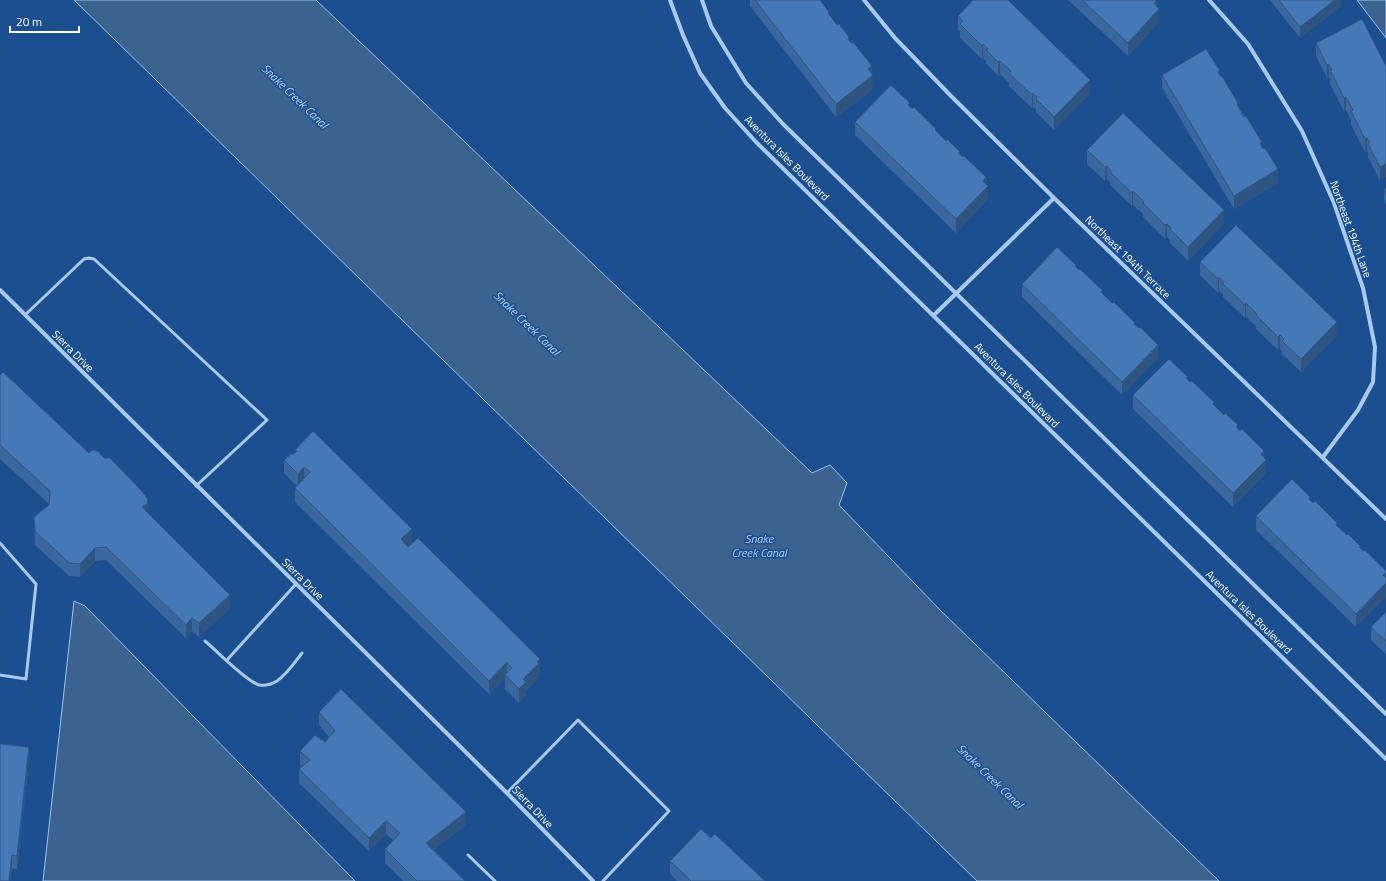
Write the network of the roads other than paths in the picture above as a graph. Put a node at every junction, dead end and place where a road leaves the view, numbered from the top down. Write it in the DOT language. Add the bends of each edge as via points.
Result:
graph roads {
  1 [pos="670,0"];
  2 [pos="702,0"];
  3 [pos="864,0"];
  4 [pos="1210,0"];
  5 [pos="1054,198"];
  6 [pos="0,290"];
  7 [pos="955,294"];
  8 [pos="25,315"];
  9 [pos="934,315"];
  10 [pos="1323,458"];
  11 [pos="196,486"];
  12 [pos="1386,519"];
  13 [pos="0,543"];
  14 [pos="296,584"];
  15 [pos="206,642"];
  16 [pos="302,653"];
  17 [pos="227,660"];
  18 [pos="0,674"];
  19 [pos="1386,714"];
  20 [pos="1386,759"];
  21 [pos="507,793"];
  22 [pos="468,855"];
  23 [pos="496,881"];
  24 [pos="593,881"];
  25 [pos="603,881"];
  1 -- 9 [label="street, Aventura Isles Boulevard" via="682,35 700,73 725,108 756,142"];
  2 -- 7 [label="street, Aventura Isles Boulevard" via="711,26 746,83 783,124"];
  3 -- 5 [label="street, Northeast 194th Terrace" via="900,43"];
  4 -- 10 [label="street, Northeast 194th Lane" via="1248,44 1302,131 1334,203 1363,288 1375,347 1373,382 1358,410"];
  5 -- 7 [label="street"];
  5 -- 10 [label="street, Northeast 194th Terrace"];
  6 -- 8 [label="street, Sierra Drive"];
  7 -- 9 [label="street"];
  7 -- 19 [label="street, Aventura Isles Boulevard"];
  8 -- 11 [label="street, Sierra Drive"];
  8 -- 11 [label="lane" via="84,259 94,259 267,420"];
  9 -- 20 [label="street, Aventura Isles Boulevard"];
  10 -- 12 [label="street, Northeast 194th Terrace"];
  11 -- 14 [label="street, Sierra Drive"];
  13 -- 18 [label="lane" via="36,584 26,679"];
  14 -- 17 [label="lane"];
  14 -- 21 [label="street, Sierra Drive"];
  15 -- 17 [label="lane"];
  16 -- 17 [label="lane" via="280,679 261,685 242,674"];
  21 -- 24 [label="street, Sierra Drive"];
  21 -- 25 [label="lane" via="578,720 669,811"];
  22 -- 23 [label="lane"];
}
